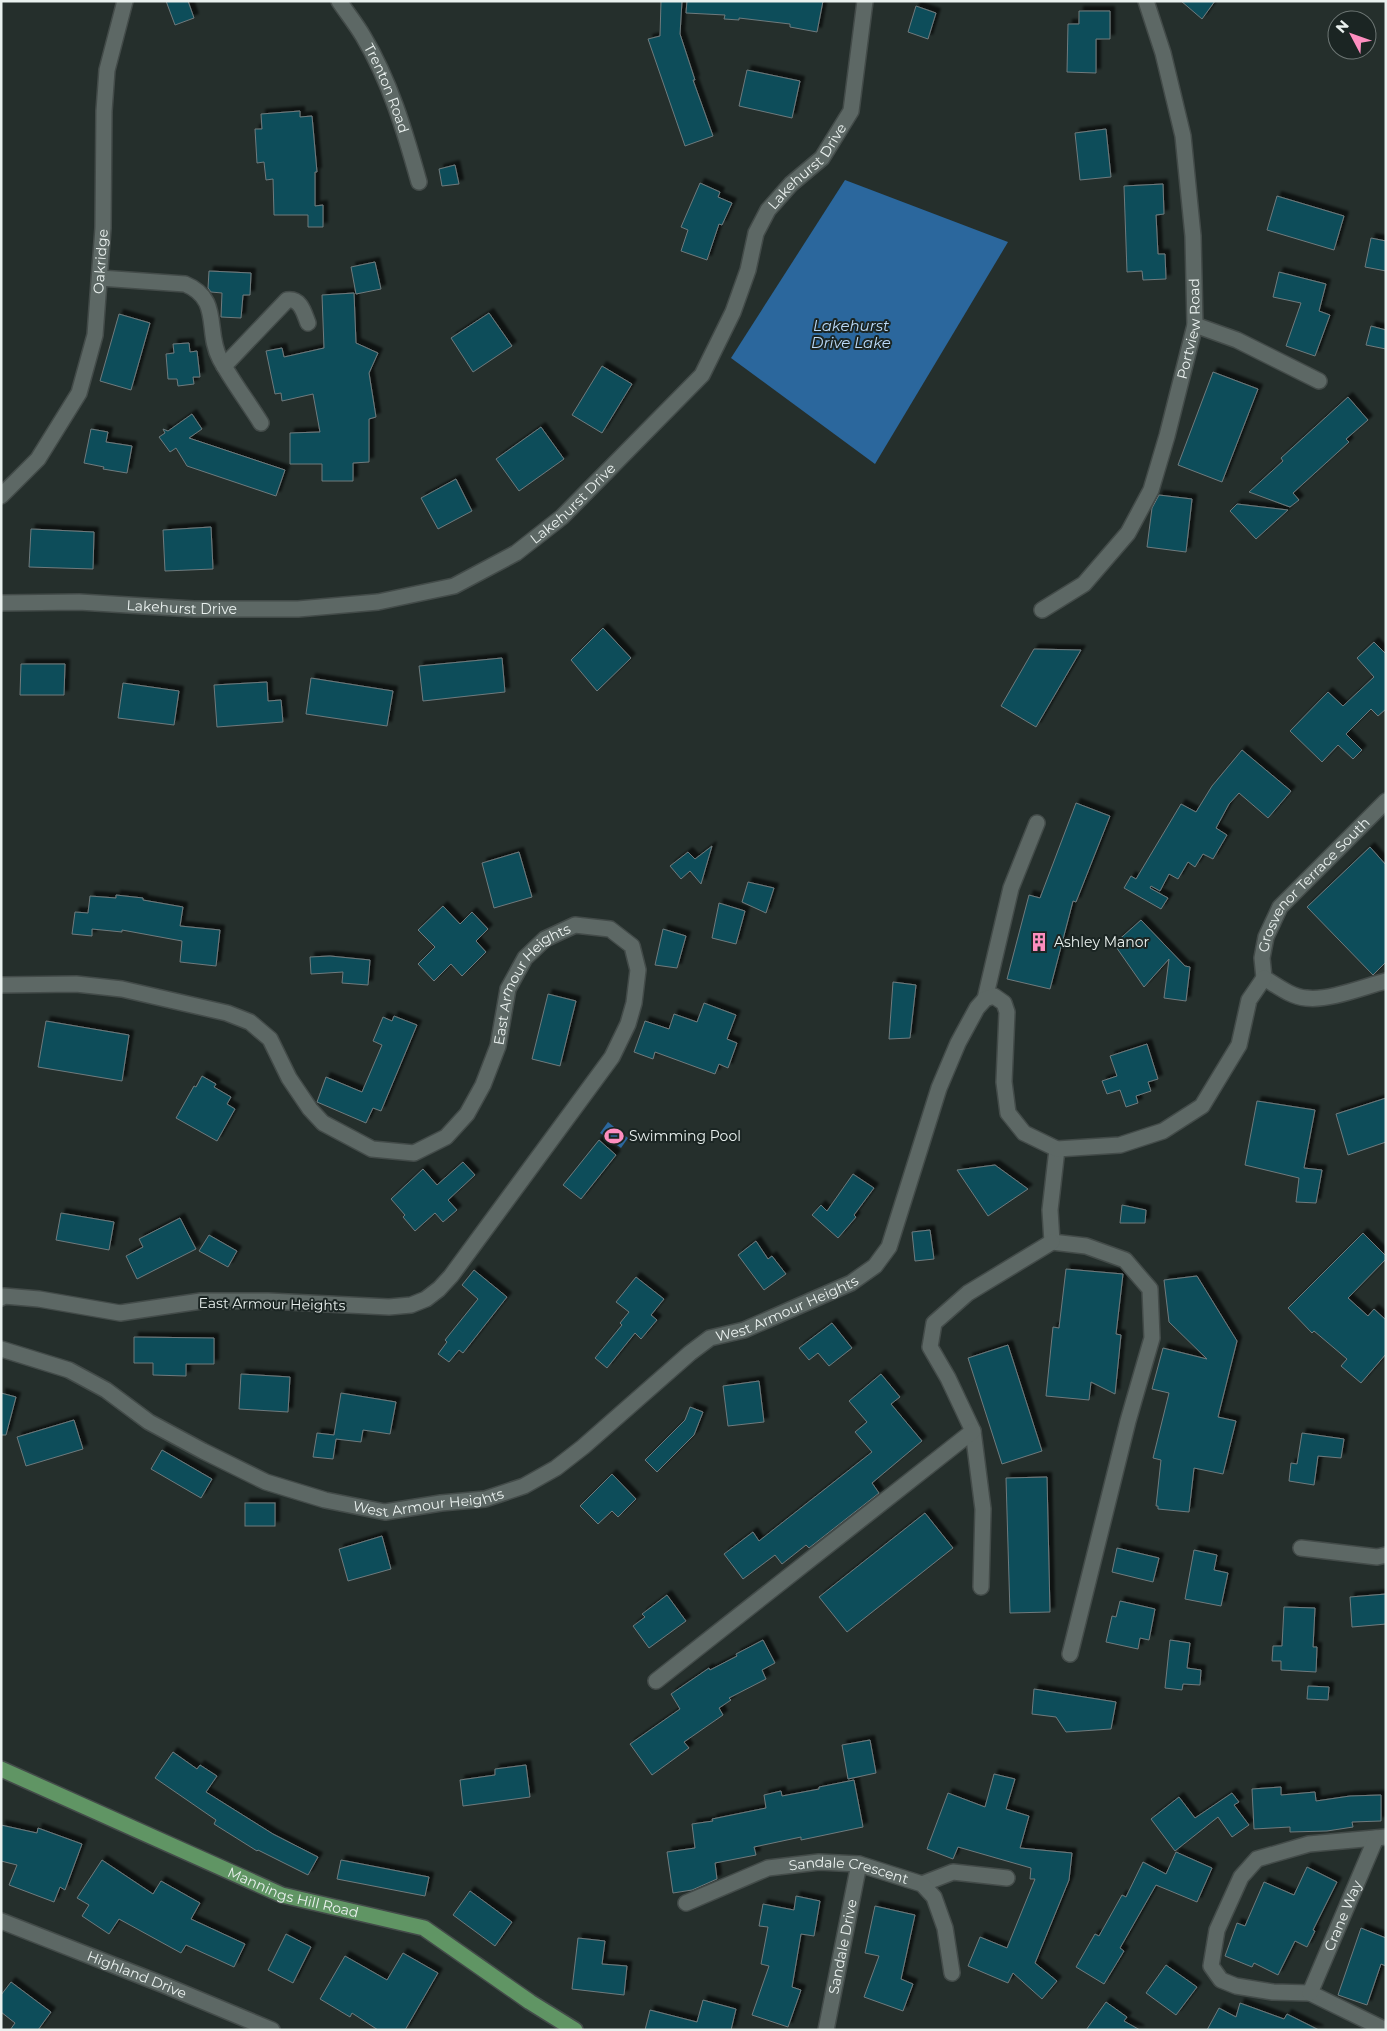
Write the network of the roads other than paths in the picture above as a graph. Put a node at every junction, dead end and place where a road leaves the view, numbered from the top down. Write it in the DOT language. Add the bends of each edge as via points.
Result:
graph roads {
  1 [pos="125,1"];
  2 [pos="339,1"];
  3 [pos="865,1"];
  4 [pos="1146,1"];
  5 [pos="419,182"];
  6 [pos="100,278"];
  7 [pos="308,323"];
  8 [pos="1195,326"];
  9 [pos="224,366"];
  10 [pos="1319,381"];
  11 [pos="262,423"];
  12 [pos="1,496"];
  13 [pos="1,604"];
  14 [pos="1042,610"];
  15 [pos="1386,801"];
  16 [pos="1036,823"];
  17 [pos="1264,978"];
  18 [pos="1386,981"];
  19 [pos="1,985"];
  20 [pos="985,998"];
  21 [pos="1057,1149"];
  22 [pos="1052,1242"];
  23 [pos="1,1298"];
  24 [pos="1,1349"];
  25 [pos="973,1431"];
  26 [pos="1301,1548"];
  27 [pos="1386,1555"];
  28 [pos="982,1587"];
  29 [pos="1070,1654"];
  30 [pos="656,1681"];
  31 [pos="1,1769"];
  32 [pos="1381,1837"];
  33 [pos="859,1864"];
  34 [pos="1007,1878"];
  35 [pos="922,1884"];
  36 [pos="686,1903"];
  37 [pos="4,1926"];
  38 [pos="952,1973"];
  39 [pos="1310,1993"];
  40 [pos="272,2030"];
  41 [pos="575,2030"];
  42 [pos="826,2030"];
  43 [pos="1386,2030"];
  1 -- 6 [label="street, Oakridge" via="107,70"];
  2 -- 5 [label="street, Trenton Road" via="363,36 383,76 404,126"];
  3 -- 13 [label="street, Lakehurst Drive" via="851,111 822,158 791,184 768,210 756,233 734,312 702,375 562,518 516,553 454,586 378,602 298,608 203,609 79,602"];
  4 -- 8 [label="street, Portview Road" via="1163,53 1183,136 1194,236"];
  6 -- 9 [label="street" via="184,284 196,288 210,311 216,349"];
  6 -- 12 [label="street, Oakridge" via="95,336 79,393 38,459"];
  7 -- 9 [label="street" via="297,301 288,300"];
  8 -- 10 [label="street" via="1237,340"];
  8 -- 14 [label="street, Portview Road" via="1151,490 1128,533 1084,584"];
  9 -- 11 [label="street"];
  15 -- 17 [label="street, Grosvenor Terrace South" via="1280,907 1266,938 1262,958"];
  16 -- 20 [label="street, West Armour Heights" via="1011,888"];
  17 -- 18 [label="street" via="1305,998 1330,996"];
  17 -- 21 [label="street" via="1249,1000 1239,1045 1202,1106 1163,1131 1120,1145"];
  19 -- 23 [label="street, East Armour Heights" via="76,984 122,989 227,1013 250,1022 270,1039 288,1078 323,1123 372,1149 414,1153 446,1137 467,1114 483,1085 498,1046 508,989 525,958 545,939 575,925 610,929 632,946 638,970 628,1024 612,1057 456,1269 426,1299 411,1305 389,1307 201,1301 120,1313 39,1299"];
  20 -- 21 [label="street" via="994,996 1004,1003 1007,1012 1004,1082 1008,1112 1024,1133"];
  20 -- 24 [label="street, West Armour Heights" via="958,1043 939,1088 889,1247 875,1266 851,1284 744,1330 710,1338 583,1447 556,1468 524,1486 486,1499 385,1512 325,1500 266,1482 203,1452 149,1422 106,1390 69,1370"];
  21 -- 22 [label="street" via="1050,1210"];
  22 -- 25 [label="street" via="968,1293 934,1323 930,1347"];
  22 -- 29 [label="street" via="1086,1246 1125,1260 1150,1289 1152,1338"];
  25 -- 28 [label="street" via="983,1509"];
  25 -- 30 [label="street"];
  26 -- 27 [label="street" via="1377,1557"];
  31 -- 41 [label="main road, Mannings Hill Road" via="282,1895 424,1928"];
  32 -- 39 [label="street, Crane Way"];
  32 -- 39 [label="street" via="1308,1844 1257,1859 1242,1877 1217,1930 1210,1966 1221,1980 1273,1992"];
  33 -- 35 [label="street, Sandale Crescent"];
  33 -- 36 [label="street, Sandale Crescent" via="819,1862 768,1868"];
  33 -- 42 [label="street, Sandale Drive"];
  34 -- 35 [label="street" via="953,1872"];
  35 -- 38 [label="street, Sandale Crescent" via="934,1897 945,1928"];
  37 -- 40 [label="street, Highland Drive" via="164,1984"];
  39 -- 43 [label="street"];
}
